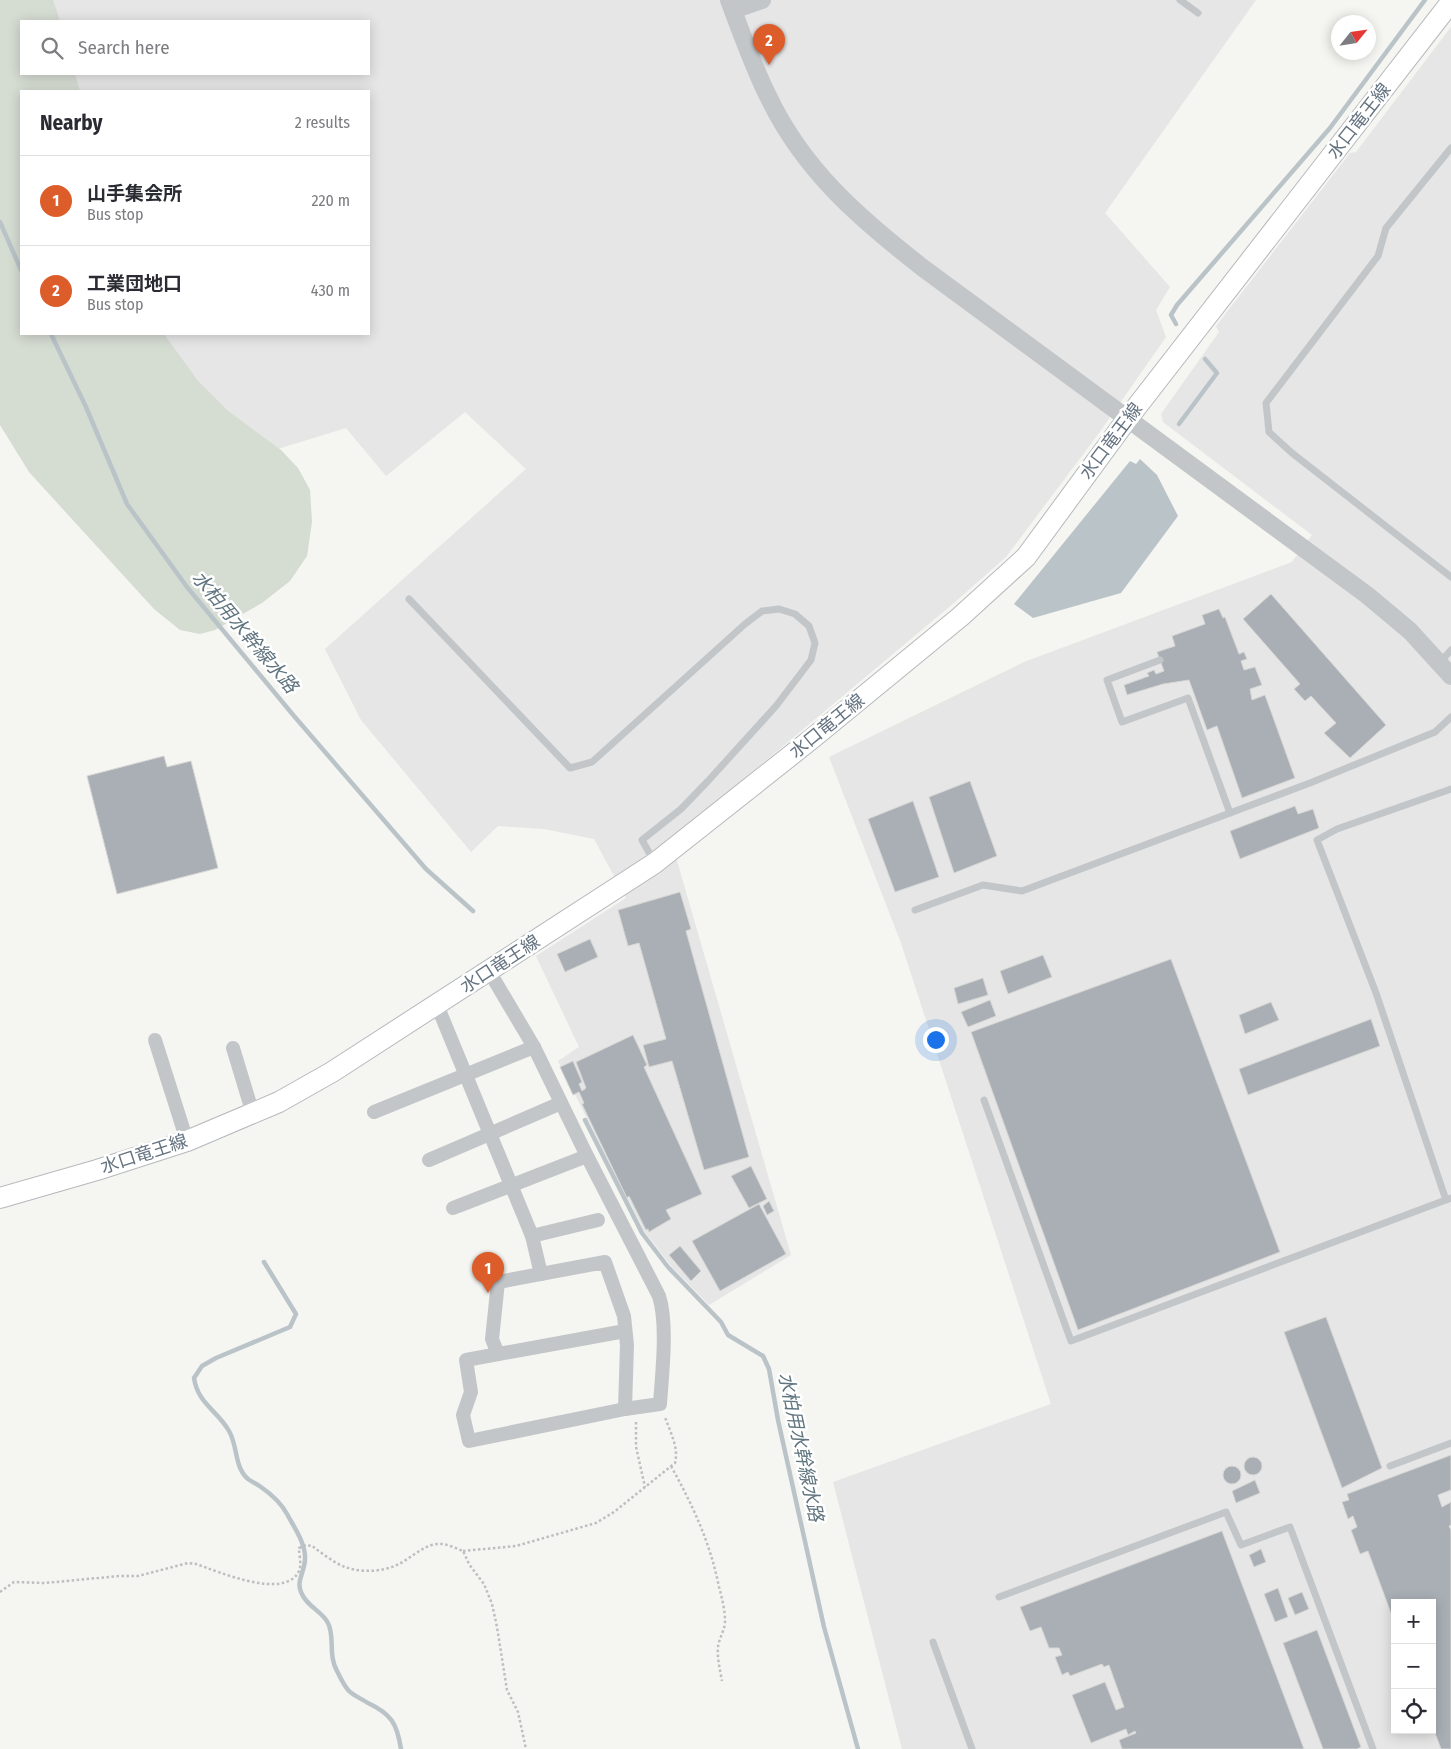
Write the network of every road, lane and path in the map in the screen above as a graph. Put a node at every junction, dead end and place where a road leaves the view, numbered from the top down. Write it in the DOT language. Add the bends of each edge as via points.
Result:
graph roads {
  1 [pos="762,0"];
  2 [pos="1180,0"];
  3 [pos="1451,2"];
  4 [pos="731,5"];
  5 [pos="1198,13"];
  6 [pos="1451,148"];
  7 [pos="1128,418"];
  8 [pos="1451,577"];
  9 [pos="409,599"];
  10 [pos="1445,656"];
  11 [pos="1160,660"];
  12 [pos="1451,676"];
  13 [pos="1451,717"];
  14 [pos="1451,788"];
  15 [pos="1230,813"];
  16 [pos="655,863"];
  17 [pos="915,910"];
  18 [pos="489,971"];
  19 [pos="437,1005"];
  20 [pos="155,1040"];
  21 [pos="534,1047"];
  22 [pos="233,1048"];
  23 [pos="466,1074"];
  24 [pos="984,1100"];
  25 [pos="561,1103"];
  26 [pos="374,1112"];
  27 [pos="253,1114"];
  28 [pos="490,1133"];
  29 [pos="187,1141"];
  30 [pos="586,1156"];
  31 [pos="429,1160"];
  32 [pos="511,1185"];
  33 [pos="0,1198"];
  34 [pos="1448,1199"];
  35 [pos="453,1208"];
  36 [pos="598,1220"];
  37 [pos="532,1236"];
  38 [pos="541,1274"];
  39 [pos="625,1331"];
  40 [pos="498,1354"];
  41 [pos="660,1404"];
  42 [pos="630,1408"];
  43 [pos="1451,1443"];
  44 [pos="671,1466"];
  45 [pos="1390,1466"];
  46 [pos="644,1487"];
  47 [pos="463,1551"];
  48 [pos="0,1592"];
  49 [pos="999,1597"];
  50 [pos="933,1642"];
  51 [pos="722,1681"];
  52 [pos="526,1749"];
  53 [pos="972,1749"];
  54 [pos="1373,1749"];
  1 -- 4 [label="street"];
  2 -- 5 [label="lane"];
  3 -- 7 [label="main road, 水口竜王線"];
  4 -- 7 [label="street" via="768,96 789,134 849,207 923,268"];
  6 -- 8 [label="lane" via="1386,228 1378,256 1266,403 1269,432"];
  7 -- 10 [label="street"];
  7 -- 16 [label="main road, 水口竜王線" via="1026,557 952,623"];
  9 -- 16 [label="lane" via="570,768 592,762 762,610 779,609 796,614 809,626 815,643 811,660 776,706 688,802 642,840"];
  10 -- 12 [label="street"];
  11 -- 15 [label="lane" via="1107,680 1122,722 1188,698"];
  13 -- 15 [label="lane" via="1435,732"];
  14 -- 34 [label="lane" via="1337,829 1317,840 1376,993"];
  15 -- 17 [label="lane" via="1022,891 982,885"];
  16 -- 18 [label="main road, 水口竜王線"];
  18 -- 19 [label="main road, 水口竜王線"];
  18 -- 21 [label="street"];
  19 -- 23 [label="street"];
  19 -- 27 [label="main road, 水口竜王線" via="332,1072"];
  20 -- 29 [label="street"];
  21 -- 23 [label="street"];
  21 -- 25 [label="street"];
  22 -- 27 [label="street"];
  23 -- 26 [label="street"];
  23 -- 28 [label="street"];
  24 -- 34 [label="lane" via="1071,1341"];
  25 -- 28 [label="street"];
  25 -- 30 [label="street"];
  27 -- 29 [label="main road, 水口竜王線"];
  28 -- 31 [label="street"];
  28 -- 32 [label="street"];
  29 -- 33 [label="main road, 水口竜王線"];
  30 -- 32 [label="street"];
  30 -- 41 [label="street" via="662,1306"];
  32 -- 35 [label="street"];
  32 -- 37 [label="street"];
  36 -- 37 [label="street"];
  37 -- 38 [label="street"];
  38 -- 39 [label="street" via="605,1262 624,1316"];
  38 -- 40 [label="street" via="498,1282 492,1339"];
  39 -- 40 [label="street"];
  39 -- 42 [label="street"];
  40 -- 42 [label="street" via="466,1360 471,1392 463,1415 469,1441"];
  41 -- 42 [label="street"];
  41 -- 44 [label="path" via="677,1455"];
  42 -- 46 [label="path"];
  43 -- 45 [label="lane"];
  44 -- 46 [label="path"];
  44 -- 51 [label="path" via="702,1528 718,1581 725,1624 718,1645"];
  46 -- 47 [label="path" via="596,1523 516,1546"];
  47 -- 48 [label="path" via="437,1544 423,1548 398,1564 365,1571 345,1567 306,1544 299,1548 298,1573 277,1584 246,1582 188,1563 138,1576 14,1582"];
  47 -- 52 [label="path" via="484,1584 492,1604 507,1690 518,1712"];
  49 -- 54 [label="lane" via="1226,1512 1241,1545 1290,1527"];
  50 -- 53 [label="lane"];
}
